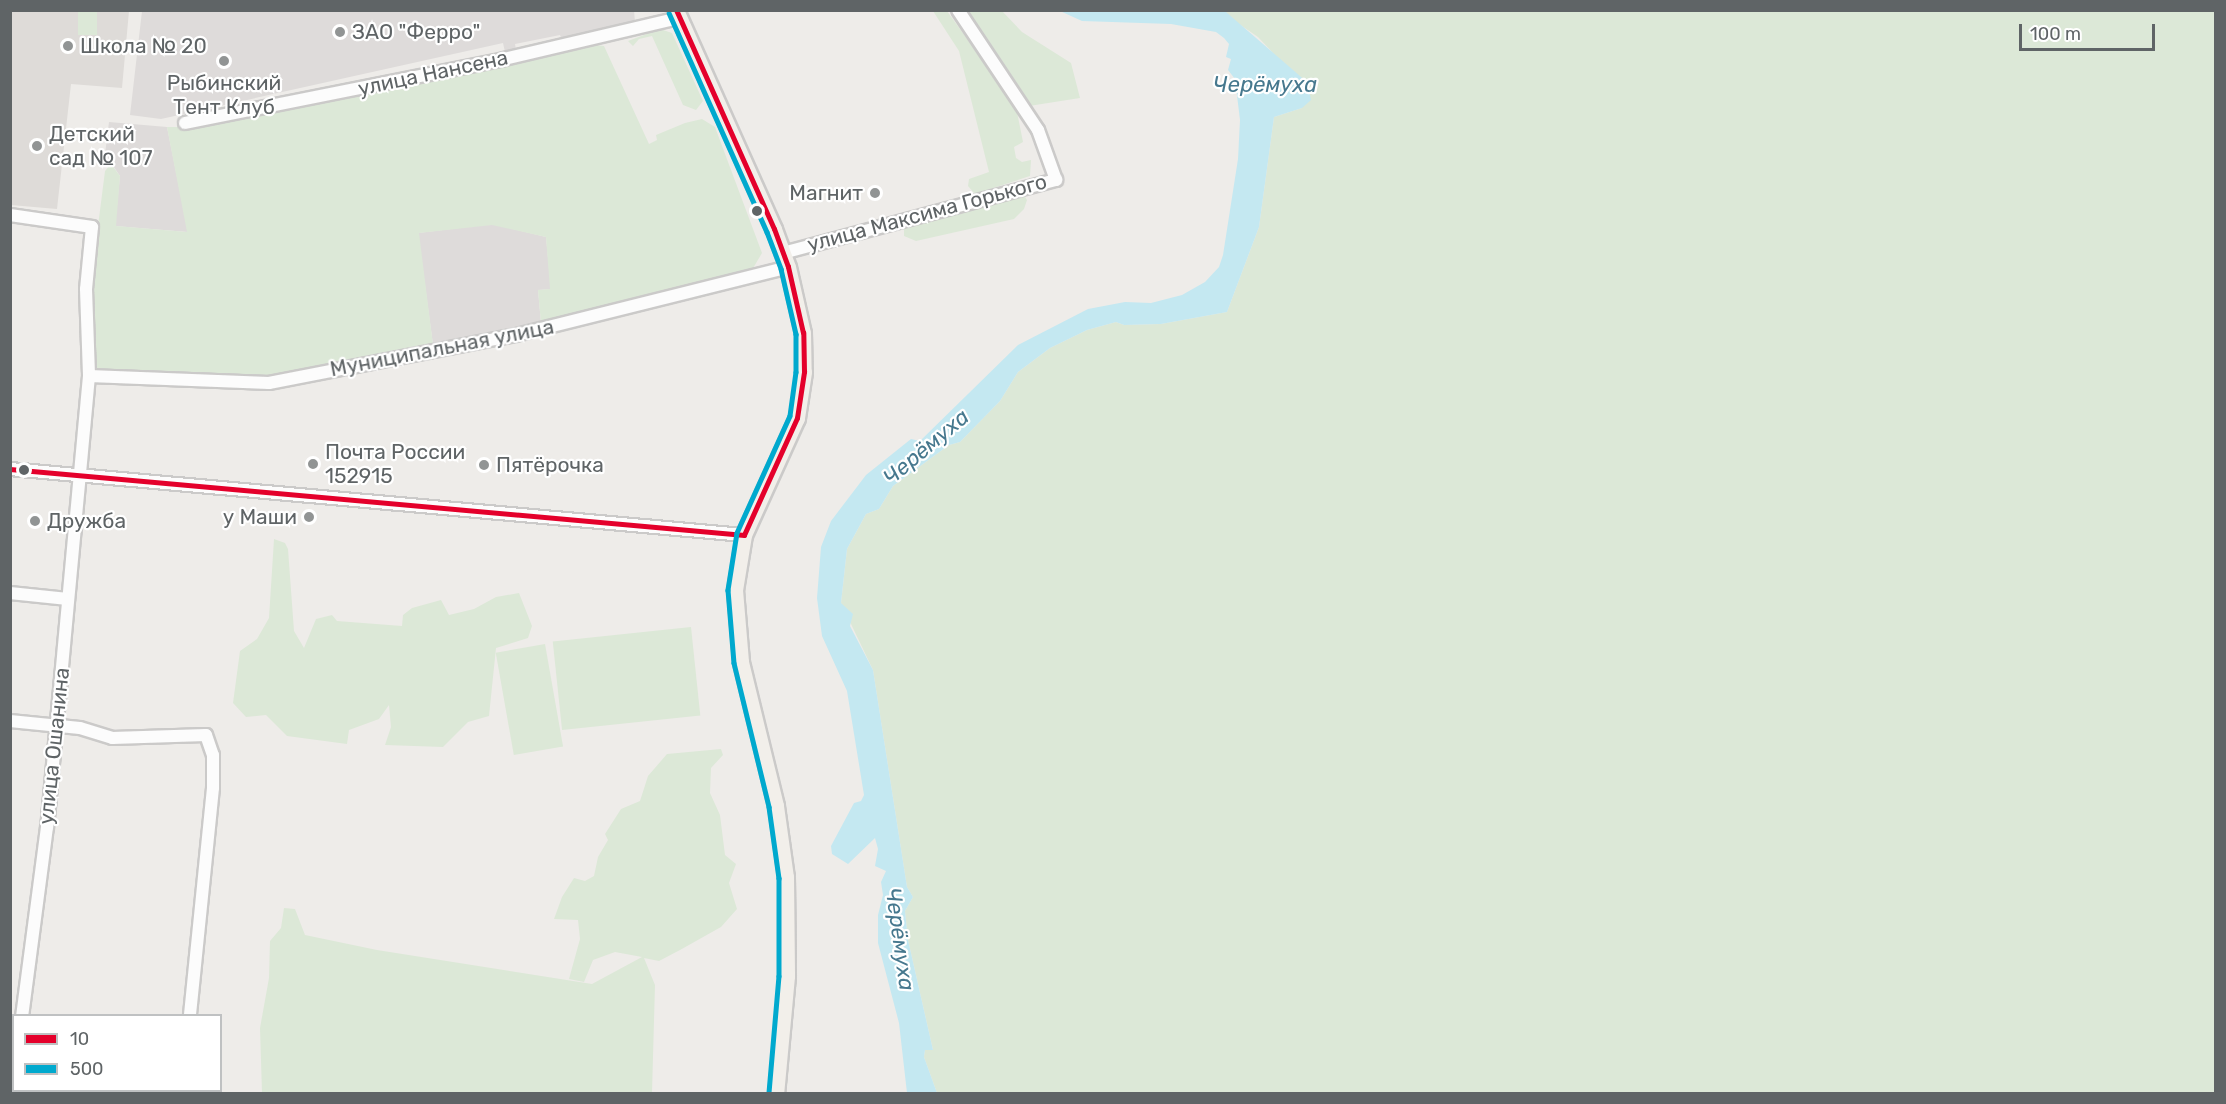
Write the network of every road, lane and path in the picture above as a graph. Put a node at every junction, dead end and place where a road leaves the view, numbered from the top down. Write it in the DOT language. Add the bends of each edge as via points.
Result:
graph roads {
  1 [pos="958,10"];
  2 [pos="677,14"];
  3 [pos="185,123"];
  4 [pos="10,215"];
  5 [pos="786,260"];
  6 [pos="89,376"];
  7 [pos="10,469"];
  8 [pos="78,475"];
  9 [pos="744,535"];
  10 [pos="10,593"];
  11 [pos="68,599"];
  12 [pos="10,722"];
  13 [pos="57,726"];
  14 [pos="22,1014"];
  15 [pos="190,1014"];
  16 [pos="776,1094"];
  1 -- 5 [label="street, улица Максима Горького" via="1038,130 1056,180"];
  2 -- 3 [label="street, улица Нансена"];
  2 -- 5 [label="main road"];
  4 -- 6 [label="street, улица Ошанина" via="92,227 86,289"];
  5 -- 6 [label="street, Муниципальная улица" via="516,335 269,382"];
  5 -- 9 [label="main road" via="803,333 803,389 785,449"];
  6 -- 8 [label="street, улица Ошанина"];
  7 -- 8 [label="street"];
  8 -- 9 [label="street"];
  8 -- 11 [label="street, улица Ошанина"];
  9 -- 16 [label="main road" via="735,590 738,640 781,832 788,915 787,976"];
  10 -- 11 [label="street"];
  11 -- 13 [label="street, улица Ошанина"];
  12 -- 13 [label="street"];
  13 -- 14 [label="street, улица Ошанина"];
  13 -- 15 [label="street" via="112,738 206,735 213,755 213,788"];
}
